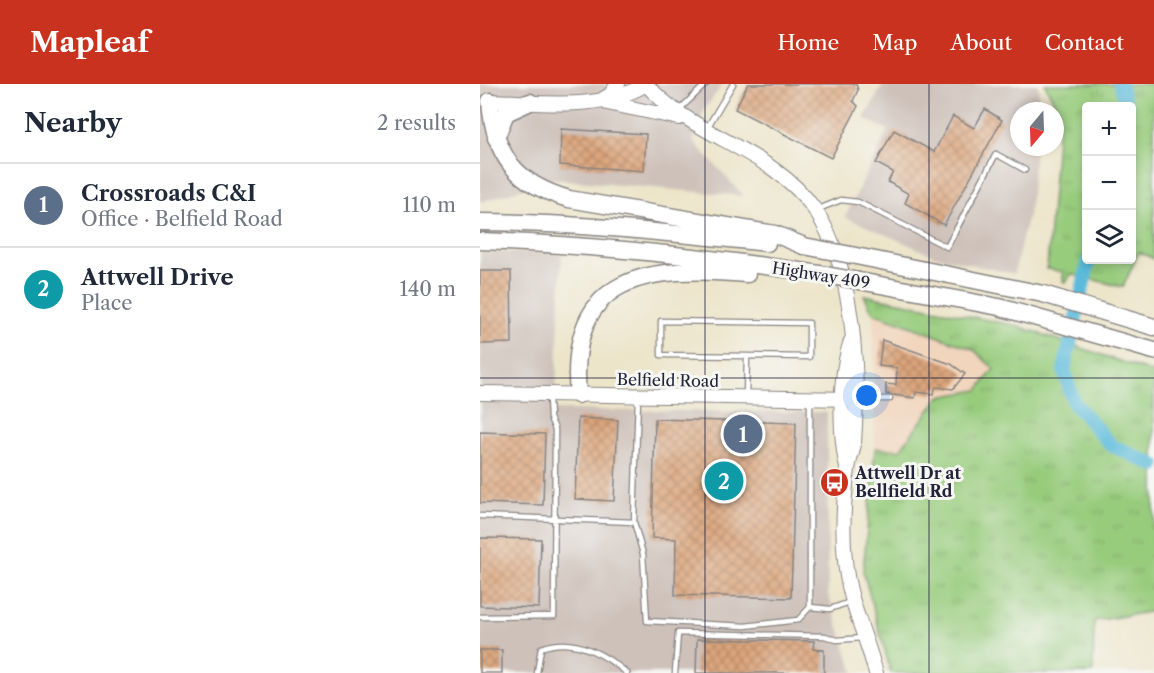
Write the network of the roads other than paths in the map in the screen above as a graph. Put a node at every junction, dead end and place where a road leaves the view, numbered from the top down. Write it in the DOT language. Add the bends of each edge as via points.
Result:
graph roads {
  1 [pos="618,84"];
  2 [pos="646,84"];
  3 [pos="706,84"];
  4 [pos="733,84"];
  5 [pos="490,101"];
  6 [pos="530,102"];
  7 [pos="599,102"];
  8 [pos="677,112"];
  9 [pos="701,125"];
  10 [pos="496,139"];
  11 [pos="1025,170"];
  12 [pos="816,211"];
  13 [pos="480,222"];
  14 [pos="480,241"];
  15 [pos="804,246"];
  16 [pos="826,275"];
  17 [pos="1154,327"];
  18 [pos="1154,351"];
  19 [pos="747,356"];
  20 [pos="480,393"];
  21 [pos="549,394"];
  22 [pos="578,395"];
  23 [pos="638,396"];
  24 [pos="746,397"];
  25 [pos="810,399"];
  26 [pos="850,399"];
  27 [pos="890,399"];
  28 [pos="480,516"];
  29 [pos="554,520"];
  30 [pos="634,522"];
  31 [pos="852,601"];
  32 [pos="810,607"];
  33 [pos="480,617"];
  34 [pos="864,637"];
  35 [pos="537,673"];
  36 [pos="627,673"];
  37 [pos="675,673"];
  38 [pos="876,673"];
  1 -- 7 [label="street"];
  2 -- 7 [label="street" via="633,93"];
  2 -- 8 [label="street"];
  3 -- 8 [label="lane"];
  4 -- 9 [label="lane"];
  5 -- 6 [label="street"];
  5 -- 10 [label="highway"];
  6 -- 7 [label="street"];
  6 -- 10 [label="highway" via="506,113"];
  7 -- 9 [label="street"];
  8 -- 9 [label="street"];
  9 -- 12 [label="street" via="775,168"];
  10 -- 15 [label="highway" via="516,171 532,185 552,194 775,234"];
  11 -- 12 [label="lane" via="996,154 947,247 858,202 841,201"];
  12 -- 26 [label="street" via="842,274 851,341 845,359"];
  13 -- 15 [label="highway, Highway 409" via="649,229"];
  14 -- 16 [label="highway, Highway 409" via="663,253"];
  15 -- 17 [label="highway, Highway 409, bridge" via="1043,294"];
  16 -- 18 [label="highway, Highway 409, bridge" via="1037,316"];
  16 -- 22 [label="highway" via="796,278 682,270 638,278 603,298 585,323 576,355"];
  19 -- 19 [label="lane" via="809,357 809,323 661,321 661,355"];
  19 -- 24 [label="lane"];
  20 -- 21 [label="street, Belfield Road"];
  21 -- 22 [label="street, Belfield Road"];
  21 -- 29 [label="lane" via="550,418 555,429"];
  22 -- 23 [label="street, Belfield Road"];
  23 -- 24 [label="street, Belfield Road"];
  23 -- 30 [label="lane"];
  24 -- 25 [label="street, Belfield Road"];
  25 -- 26 [label="street, Belfield Road"];
  25 -- 32 [label="lane"];
  26 -- 27 [label="lane"];
  26 -- 31 [label="street" via="842,445 848,470 844,558"];
  28 -- 29 [label="lane"];
  29 -- 30 [label="lane"];
  29 -- 33 [label="lane" via="554,616"];
  30 -- 32 [label="lane" via="643,554 646,621 745,626 798,620"];
  31 -- 32 [label="lane" via="830,609"];
  31 -- 34 [label="street"];
  34 -- 37 [label="lane" via="837,640 825,636 678,633"];
  34 -- 38 [label="street"];
  35 -- 36 [label="lane" via="541,648 557,642 590,649"];
}
